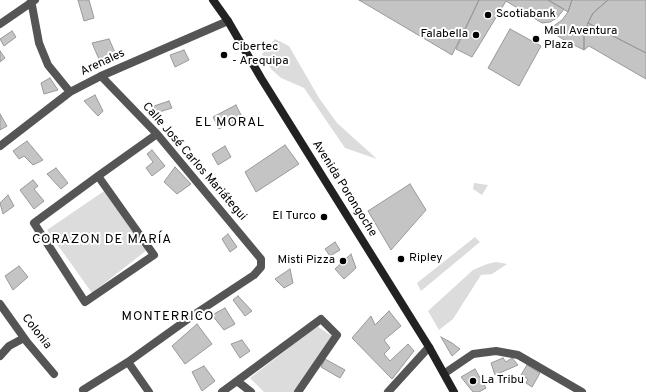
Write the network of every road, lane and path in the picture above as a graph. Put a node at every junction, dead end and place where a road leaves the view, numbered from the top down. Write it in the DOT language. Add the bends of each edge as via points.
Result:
graph roads {
  1 [pos="213,0"];
  2 [pos="33,1"];
  3 [pos="228,21"];
  4 [pos="0,24"];
  5 [pos="101,76"];
  6 [pos="70,92"];
  7 [pos="158,134"];
  8 [pos="0,146"];
  9 [pos="98,176"];
  10 [pos="0,304"];
  11 [pos="24,338"];
  12 [pos="428,347"];
  13 [pos="0,356"];
  14 [pos="128,362"];
  15 [pos="445,373"];
  16 [pos="54,374"];
  17 [pos="237,381"];
  18 [pos="83,390"];
  19 [pos="149,392"];
  20 [pos="222,392"];
  21 [pos="251,392"];
  22 [pos="298,392"];
  23 [pos="388,392"];
  24 [pos="454,392"];
  25 [pos="582,392"];
  1 -- 3 [label="main road, Avenida Porongoche"];
  2 -- 4 [label="street"];
  2 -- 6 [label="street" via="39,42 48,65"];
  3 -- 5 [label="street, Arenales"];
  3 -- 12 [label="main road, Avenida Porongoche"];
  5 -- 6 [label="street, Arenales"];
  5 -- 7 [label="street, Calle José Carlos Mariátegui"];
  6 -- 8 [label="street, Arenales"];
  7 -- 9 [label="street"];
  7 -- 14 [label="street, Calle José Carlos Mariátegui" via="261,259 261,267 254,275"];
  9 -- 9 [label="street" via="154,255 85,302 34,222"];
  10 -- 11 [label="street, Colonia"];
  11 -- 13 [label="street" via="9,346"];
  11 -- 16 [label="street, Colonia"];
  12 -- 15 [label="main road, Avenida Porongoche"];
  12 -- 23 [label="street"];
  14 -- 18 [label="street"];
  14 -- 19 [label="street"];
  15 -- 24 [label="main road, Avenida Porongoche"];
  15 -- 25 [label="street" via="473,354 496,351 518,355"];
  17 -- 20 [label="street"];
  17 -- 21 [label="street"];
  17 -- 22 [label="street" via="321,319 337,335"];
}
